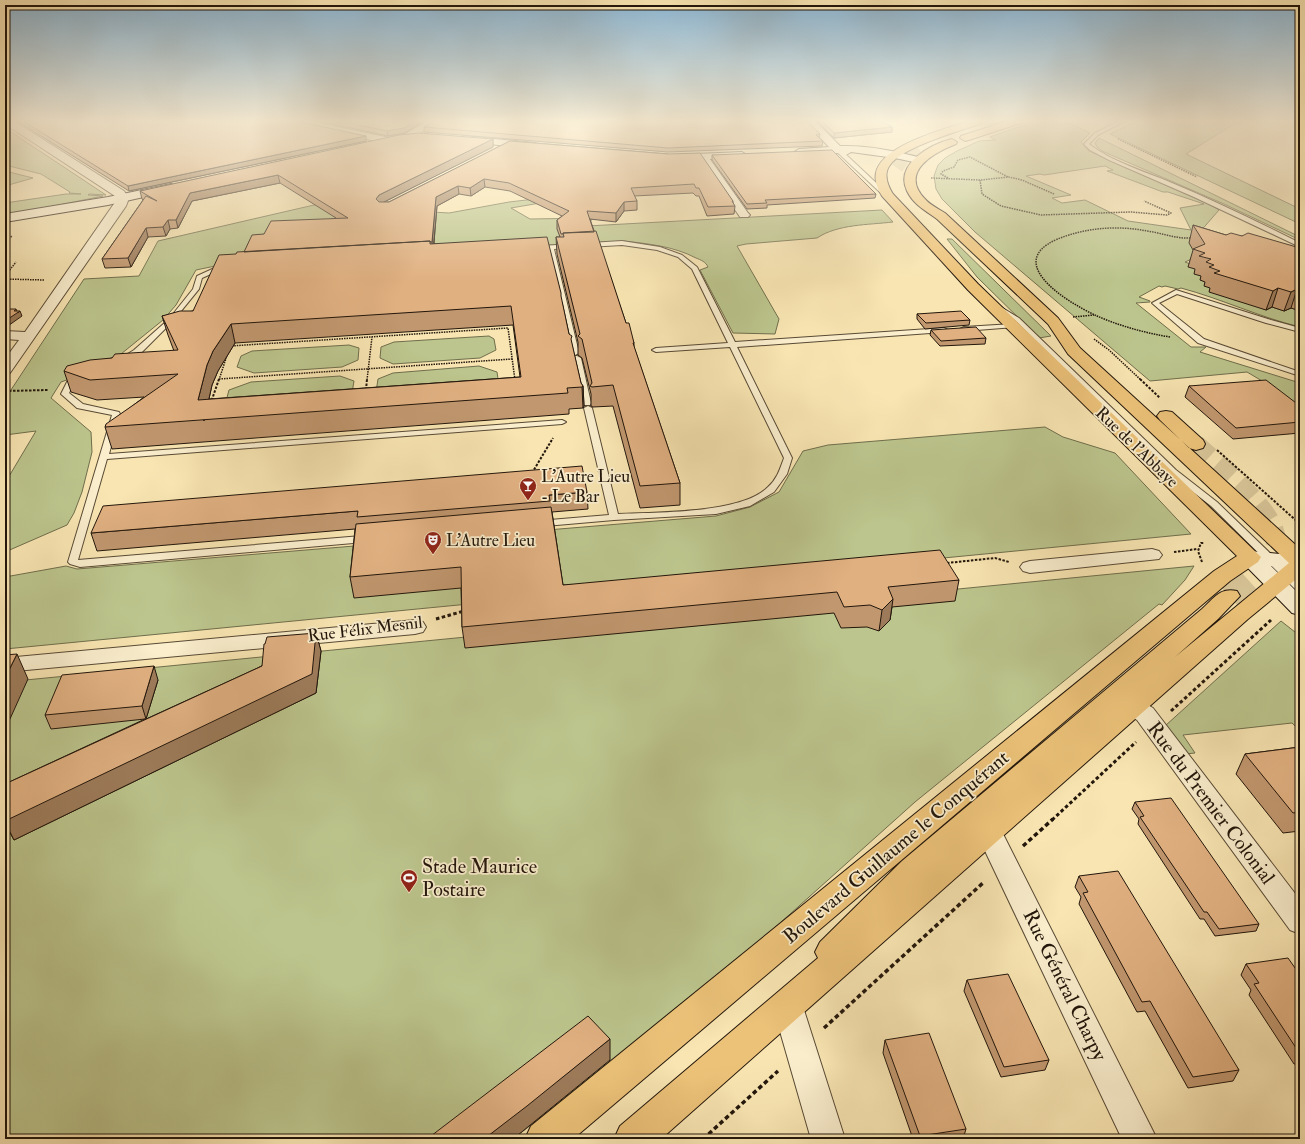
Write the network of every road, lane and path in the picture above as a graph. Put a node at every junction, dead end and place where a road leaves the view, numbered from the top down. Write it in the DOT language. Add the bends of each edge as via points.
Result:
graph roads {
  1 [pos="91,174"];
  2 [pos="716,174"];
  3 [pos="869,174"];
  4 [pos="882,174"];
  5 [pos="911,174"];
  6 [pos="928,174"];
  7 [pos="942,174"];
  8 [pos="1004,174"];
  9 [pos="1148,174"];
  10 [pos="1009,177"];
  11 [pos="929,178"];
  12 [pos="950,179"];
  13 [pos="980,180"];
  14 [pos="183,185"];
  15 [pos="892,192"];
  16 [pos="1054,194"];
  17 [pos="124,198"];
  18 [pos="1144,200"];
  19 [pos="744,215"];
  20 [pos="942,216"];
  21 [pos="5,218"];
  22 [pos="14,234"];
  23 [pos="1196,237"];
  24 [pos="5,242"];
  25 [pos="1300,245"];
  26 [pos="551,248"];
  27 [pos="16,262"];
  28 [pos="6,273"];
  29 [pos="5,277"];
  30 [pos="69,279"];
  31 [pos="989,302"];
  32 [pos="1095,315"];
  33 [pos="1053,321"];
  34 [pos="1074,322"];
  35 [pos="1013,326"];
  36 [pos="1300,330"];
  37 [pos="5,335"];
  38 [pos="29,336"];
  39 [pos="372,337"];
  40 [pos="1091,337"];
  41 [pos="1172,337"];
  42 [pos="732,345"];
  43 [pos="656,350"];
  44 [pos="512,360"];
  45 [pos="368,369"];
  46 [pos="5,370"];
  47 [pos="1300,374"];
  48 [pos="219,380"];
  49 [pos="68,389"];
  50 [pos="366,391"];
  51 [pos="5,392"];
  52 [pos="366,398"];
  53 [pos="1161,399"];
  54 [pos="365,406"];
  55 [pos="562,422"];
  56 [pos="1196,444"];
  57 [pos="1214,447"];
  58 [pos="103,457"];
  59 [pos="531,475"];
  60 [pos="614,518"];
  61 [pos="1300,524"];
  62 [pos="1210,542"];
  63 [pos="1152,555"];
  64 [pos="940,564"];
  65 [pos="1203,564"];
  66 [pos="1030,567"];
  67 [pos="1288,577"];
  68 [pos="1229,596"];
  69 [pos="466,611"];
  70 [pos="415,627"];
  71 [pos="5,665"];
  72 [pos="1133,707"];
  73 [pos="989,832"];
  74 [pos="1300,922"];
  75 [pos="788,1007"];
  76 [pos="716,1068"];
  77 [pos="544,1139"];
  78 [pos="633,1139"];
  79 [pos="828,1139"];
  80 [pos="1140,1139"];
  1 -- 17 [label="street"];
  2 -- 19 [label="street"];
  3 -- 15 [label="lane, Rue de l'Abbaye"];
  4 -- 15 [label="main road, Rue de l'Abbaye" via="881,183"];
  5 -- 20 [label="main road, Rue de l'Abbaye" via="912,188 921,202"];
  6 -- 11 [label="main road"];
  7 -- 12 [label="path"];
  8 -- 10 [label="path"];
  9 -- 25 [label="lane"];
  10 -- 13 [label="path"];
  10 -- 16 [label="path"];
  11 -- 12 [label="path"];
  11 -- 20 [label="main road, Rue de l'Abbaye" via="933,205"];
  12 -- 13 [label="path"];
  13 -- 18 [label="path" via="982,194 1001,206 1041,215 1171,213"];
  14 -- 17 [label="main road"];
  15 -- 31 [label="main road, Rue de l'Abbaye" via="973,287"];
  17 -- 21 [label="main road"];
  17 -- 30 [label="street"];
  20 -- 33 [label="main road, Rue de l'Abbaye"];
  22 -- 24 [label="path"];
  23 -- 32 [label="path" via="1138,229 1107,228 1075,233 1050,243 1035,260 1038,272 1062,296"];
  26 -- 42 [label="lane" via="622,243 658,248 680,256 695,268"];
  26 -- 49 [label="lane" via="219,268 199,277 196,289 171,320 137,352 118,364 70,384"];
  26 -- 60 [label="lane"];
  27 -- 28 [label="path"];
  28 -- 29 [label="path"];
  29 -- 30 [label="path"];
  30 -- 38 [label="street"];
  31 -- 35 [label="main road, Rue de l'Abbaye"];
  31 -- 67 [label="lane" via="1018,319 1174,472 1214,504"];
  32 -- 34 [label="path" via="1068,317"];
  32 -- 41 [label="path" via="1131,329"];
  33 -- 56 [label="main road, Rue de l'Abbaye" via="1095,351"];
  33 -- 67 [label="main road, Rue de l'Abbaye" via="1074,351"];
  35 -- 42 [label="lane"];
  35 -- 67 [label="main road, Rue de l'Abbaye"];
  36 -- 47 [label="lane" via="1259,320 1214,302 1176,292 1155,303 1201,341"];
  37 -- 38 [label="street"];
  38 -- 46 [label="street"];
  39 -- 44 [label="path" via="508,328"];
  39 -- 45 [label="path"];
  39 -- 48 [label="path" via="230,346"];
  40 -- 53 [label="path" via="1109,350"];
  42 -- 43 [label="lane"];
  42 -- 60 [label="lane" via="788,458 783,474 771,490 747,504 716,511"];
  44 -- 45 [label="path"];
  44 -- 54 [label="path" via="517,395"];
  45 -- 48 [label="path"];
  45 -- 50 [label="path"];
  48 -- 54 [label="path" via="206,417"];
  49 -- 51 [label="path"];
  49 -- 58 [label="lane" via="65,394 80,406 116,414"];
  52 -- 54 [label="path"];
  55 -- 58 [label="lane"];
  55 -- 59 [label="path"];
  57 -- 61 [label="path"];
  58 -- 60 [label="lane" via="73,562 80,564"];
  62 -- 65 [label="path" via="1201,543 1197,549"];
  63 -- 66 [label="street"];
  64 -- 66 [label="path" via="995,558"];
  67 -- 72 [label="main road, Boulevard Guillaume le Conquérant"];
  67 -- 77 [label="main road, Boulevard Guillaume le Conquérant" via="1222,576"];
  68 -- 76 [label="main road, Boulevard Guillaume le Conquérant" via="913,869"];
  69 -- 70 [label="path, Rue Félix Mesnil"];
  70 -- 71 [label="street, Rue Félix Mesnil"];
  72 -- 73 [label="main road, Boulevard Guillaume le Conquérant"];
  72 -- 74 [label="street, Rue du Premier Colonial" via="1145,714"];
  73 -- 75 [label="main road, Boulevard Guillaume le Conquérant"];
  73 -- 80 [label="street, Rue Général Charpy"];
  75 -- 76 [label="main road, Boulevard Guillaume le Conquérant"];
  75 -- 79 [label="street"];
  76 -- 78 [label="main road, Boulevard Guillaume le Conquérant"];
}
